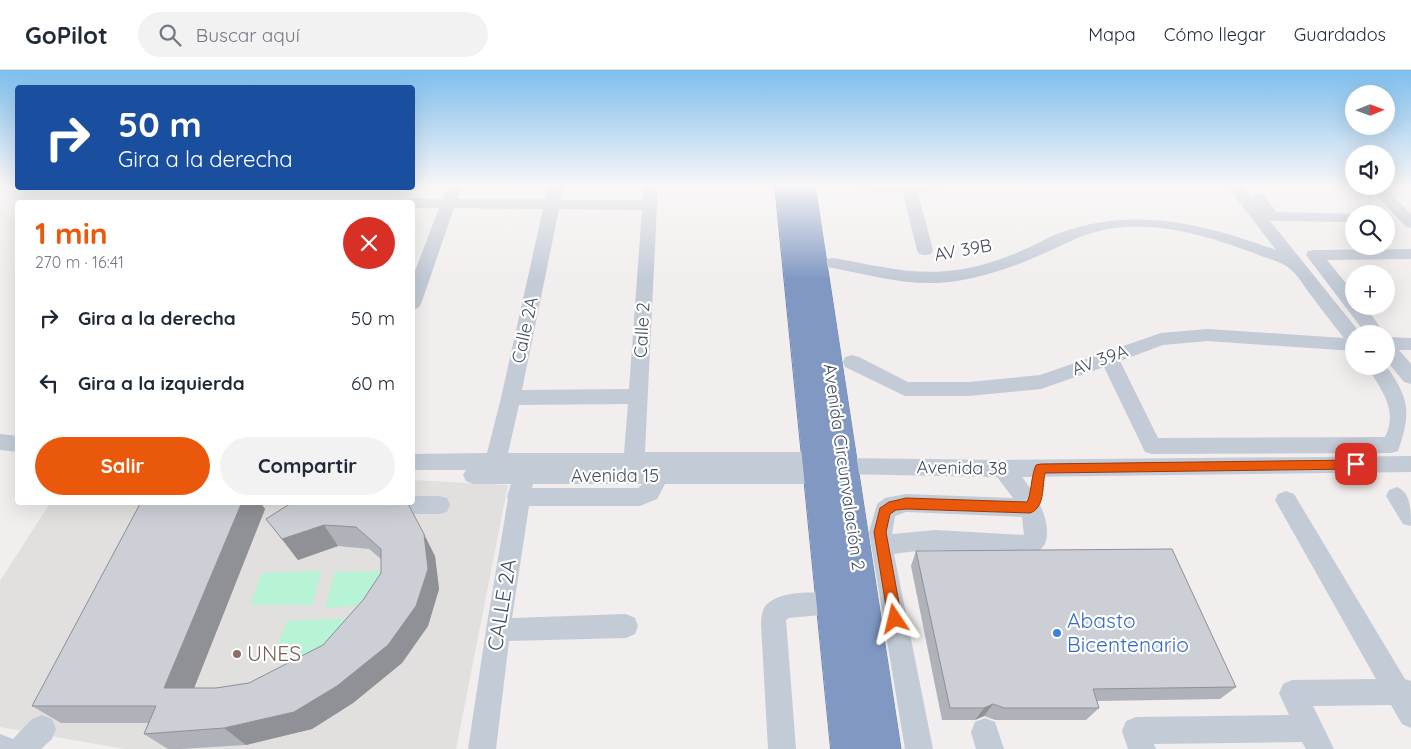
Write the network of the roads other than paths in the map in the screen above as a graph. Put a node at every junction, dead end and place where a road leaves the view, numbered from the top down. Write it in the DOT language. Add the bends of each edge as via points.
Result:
graph roads {
  1 [pos="443,217"];
  2 [pos="550,217"];
  3 [pos="649,217"];
  4 [pos="789,217"];
  5 [pos="807,217"];
  6 [pos="916,217"];
  7 [pos="1272,217"];
  8 [pos="1345,218"];
  9 [pos="1260,219"];
  10 [pos="1395,219"];
  11 [pos="1409,220"];
  12 [pos="1223,238"];
  13 [pos="925,250"];
  14 [pos="1411,254"];
  15 [pos="832,263"];
  16 [pos="1297,266"];
  17 [pos="1345,294"];
  18 [pos="415,295"];
  19 [pos="1361,315"];
  20 [pos="1369,325"];
  21 [pos="1345,327"];
  22 [pos="1395,343"];
  23 [pos="1411,344"];
  24 [pos="1345,345"];
  25 [pos="1109,358"];
  26 [pos="1395,358"];
  27 [pos="852,362"];
  28 [pos="1383,375"];
  29 [pos="1411,377"];
  30 [pos="638,396"];
  31 [pos="511,398"];
  32 [pos="0,442"];
  33 [pos="15,444"];
  34 [pos="415,462"];
  35 [pos="1411,464"];
  36 [pos="826,467"];
  37 [pos="494,469"];
  38 [pos="633,469"];
  39 [pos="1003,469"];
  40 [pos="1041,469"];
  41 [pos="415,475"];
  42 [pos="658,476"];
  43 [pos="522,478"];
  44 [pos="1397,496"];
  45 [pos="1286,500"];
  46 [pos="439,505"];
  47 [pos="364,506"];
  48 [pos="1030,508"];
  49 [pos="1411,517"];
  50 [pos="881,545"];
  51 [pos="832,603"];
  52 [pos="626,626"];
  53 [pos="498,630"];
  54 [pos="1404,692"];
  55 [pos="1411,715"];
  56 [pos="42,729"];
  57 [pos="1314,738"];
  58 [pos="0,748"];
  59 [pos="4,749"];
  60 [pos="22,749"];
  61 [pos="482,749"];
  62 [pos="782,749"];
  63 [pos="850,749"];
  64 [pos="882,749"];
  65 [pos="919,749"];
  66 [pos="1142,749"];
  1 -- 18 [label="street"];
  2 -- 31 [label="street, Calle 2A"];
  3 -- 30 [label="street, Calle 2"];
  4 -- 36 [label="highway, Avenida Circunvalación 2"];
  5 -- 36 [label="highway, Avenida Circunvalación 2"];
  6 -- 13 [label="street"];
  7 -- 8 [label="street"];
  9 -- 12 [label="street" via="1245,232"];
  9 -- 16 [label="street"];
  10 -- 11 [label="street"];
  12 -- 15 [label="street, AV 39B" via="1155,224 1125,222 1088,228 1010,261 945,277 914,276"];
  12 -- 16 [label="street, AV 39B"];
  14 -- 17 [label="street" via="1314,254"];
  16 -- 21 [label="street"];
  19 -- 20 [label="street"];
  22 -- 23 [label="street"];
  24 -- 25 [label="street, AV 39A" via="1208,335 1161,338"];
  25 -- 27 [label="street, AV 39A" via="1041,382 969,389 905,389"];
  25 -- 28 [label="street" via="1152,446 1391,445 1404,418 1401,403"];
  26 -- 29 [label="street"];
  30 -- 31 [label="street"];
  30 -- 38 [label="street, Calle 2"];
  31 -- 37 [label="street, Calle 2A"];
  32 -- 33 [label="street"];
  34 -- 37 [label="street, Avenida 15"];
  35 -- 40 [label="street, Avenida 38"];
  36 -- 38 [label="street, Avenida 15"];
  36 -- 39 [label="street, Avenida 38"];
  36 -- 42 [label="street, Avenida 15"];
  36 -- 51 [label="highway, Avenida Circunvalación 2"];
  36 -- 64 [label="highway, Avenida Circunvalación 2"];
  37 -- 41 [label="street, Avenida 15"];
  37 -- 43 [label="street, Avenida 15"];
  38 -- 42 [label="street, Avenida 15"];
  38 -- 43 [label="street, Avenida 15"];
  39 -- 40 [label="street, Avenida 38"];
  39 -- 48 [label="street" via="1027,499"];
  40 -- 48 [label="street" via="1035,502"];
  42 -- 43 [label="street" via="649,493 640,497"];
  43 -- 53 [label="street, CALLE 2A"];
  44 -- 49 [label="street"];
  45 -- 54 [label="street"];
  46 -- 47 [label="street"];
  48 -- 50 [label="street" via="893,505 884,512 881,522"];
  48 -- 50 [label="street" via="1036,534 1035,541 1029,545 936,540"];
  50 -- 65 [label="street"];
  51 -- 62 [label="street" via="784,607 774,614"];
  51 -- 63 [label="highway, Avenida Circunvalación 2"];
  52 -- 53 [label="street"];
  53 -- 61 [label="street, CALLE 2A"];
  54 -- 55 [label="street"];
  54 -- 57 [label="street" via="1292,693"];
  56 -- 60 [label="street"];
  57 -- 66 [label="street" via="1136,731"];
  58 -- 59 [label="street"];
}
